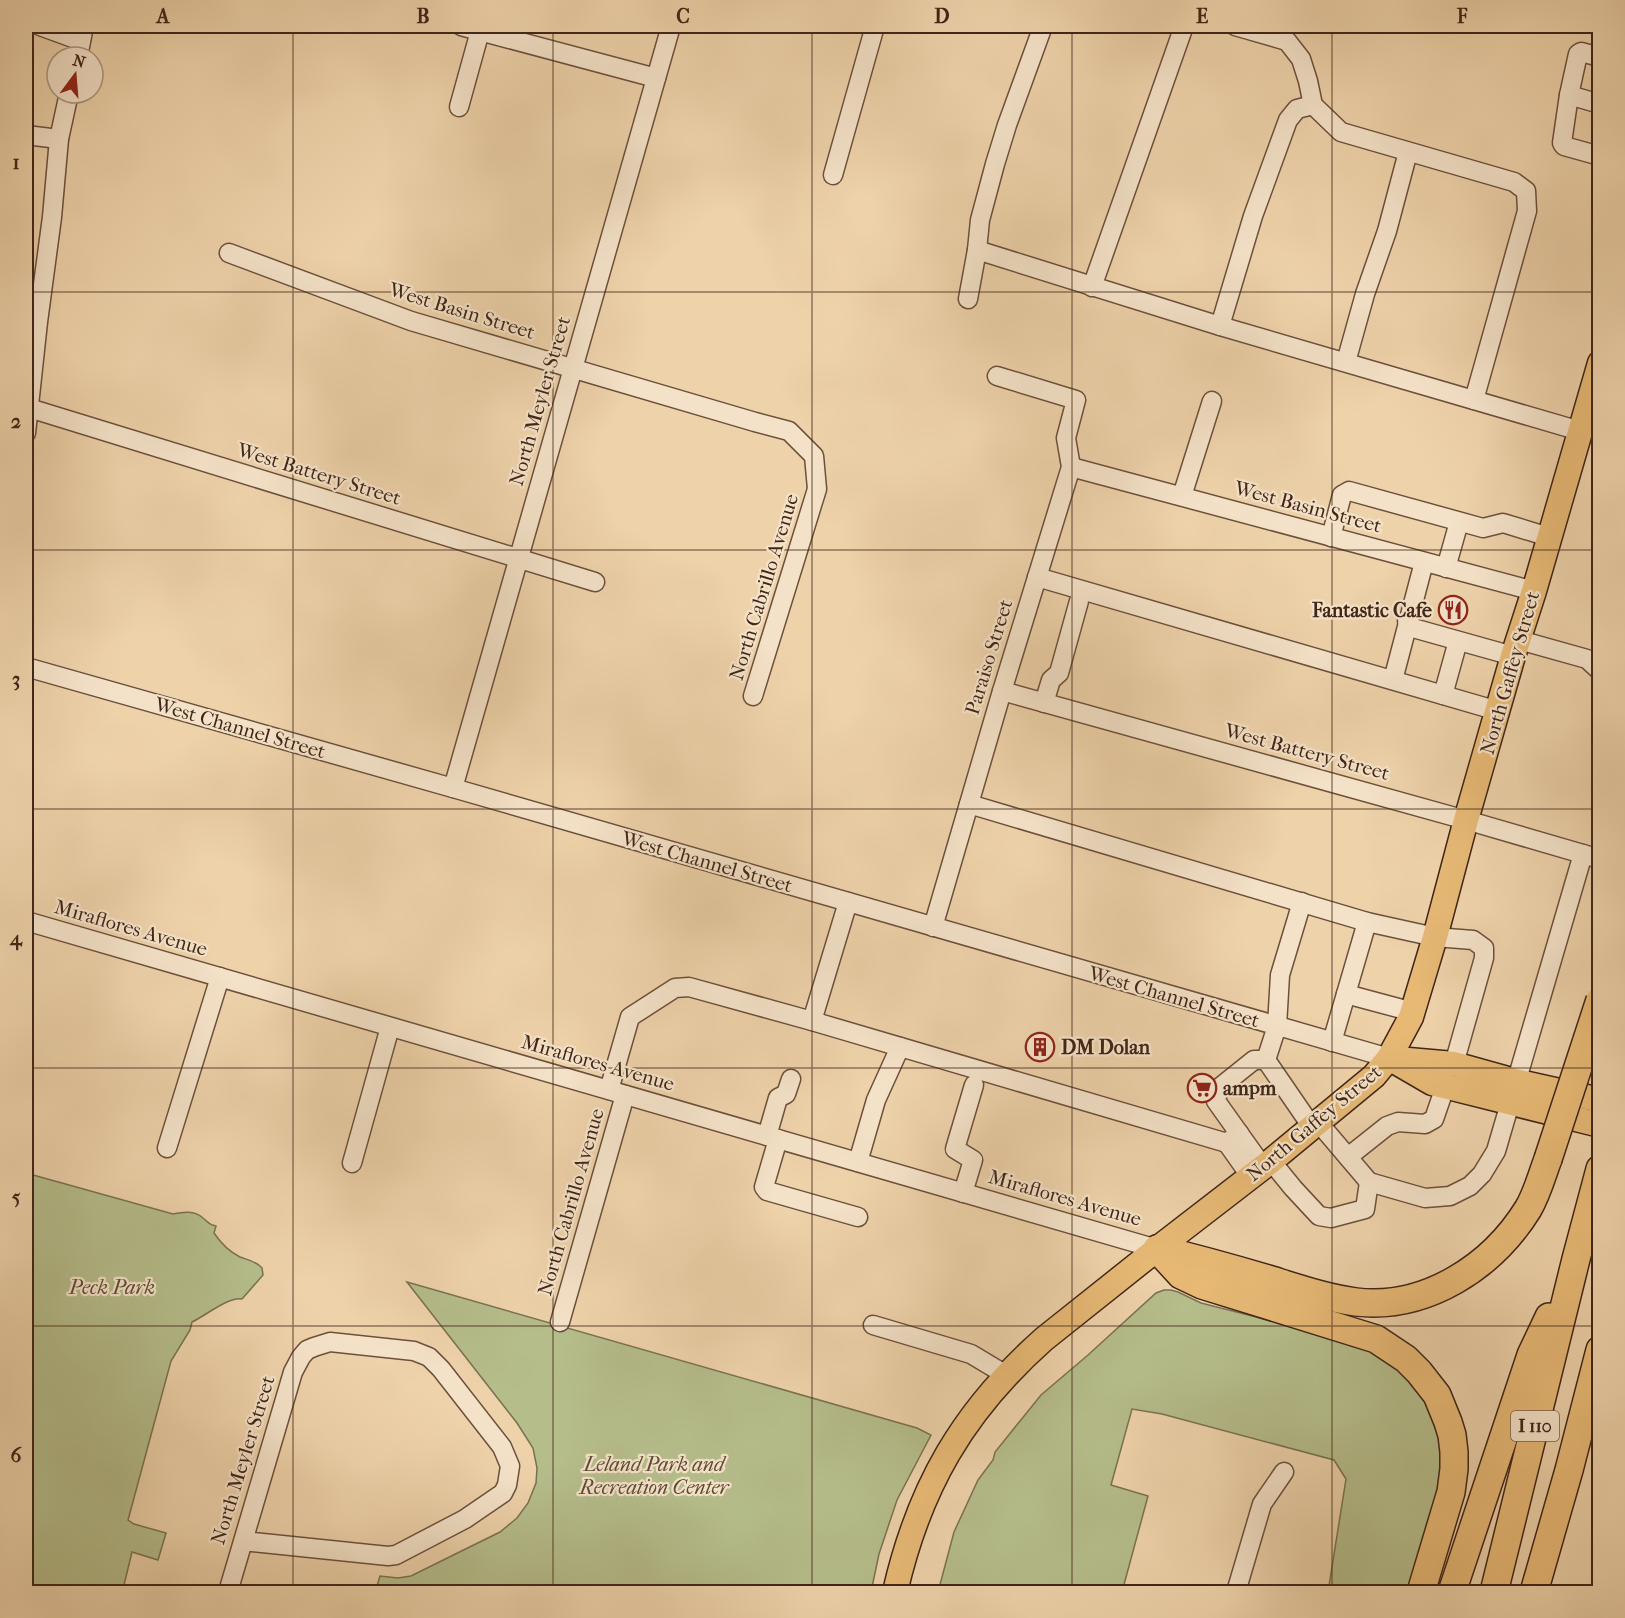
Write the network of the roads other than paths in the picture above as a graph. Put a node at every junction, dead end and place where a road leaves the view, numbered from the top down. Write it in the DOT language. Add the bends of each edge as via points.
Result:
graph roads {
  1 [pos="40,26"];
  2 [pos="461,26"];
  3 [pos="671,26"];
  4 [pos="875,26"];
  5 [pos="1043,26"];
  6 [pos="1184,26"];
  7 [pos="1235,26"];
  8 [pos="480,31"];
  9 [pos="81,41"];
  10 [pos="1599,57"];
  11 [pos="656,78"];
  12 [pos="1569,95"];
  13 [pos="1599,104"];
  14 [pos="66,105"];
  15 [pos="1313,105"];
  16 [pos="459,107"];
  17 [pos="26,135"];
  18 [pos="58,139"];
  19 [pos="1408,152"];
  20 [pos="1599,156"];
  21 [pos="833,175"];
  22 [pos="977,250"];
  23 [pos="230,253"];
  24 [pos="1092,287"];
  25 [pos="968,300"];
  26 [pos="32,321"];
  27 [pos="1220,326"];
  28 [pos="1346,363"];
  29 [pos="1599,363"];
  30 [pos="573,368"];
  31 [pos="997,376"];
  32 [pos="1474,400"];
  33 [pos="1212,401"];
  34 [pos="29,408"];
  35 [pos="1580,431"];
  36 [pos="26,433"];
  37 [pos="814,456"];
  38 [pos="1071,467"];
  39 [pos="1182,496"];
  40 [pos="1459,522"];
  41 [pos="1331,537"];
  42 [pos="1549,537"];
  43 [pos="518,559"];
  44 [pos="1424,562"];
  45 [pos="1446,568"];
  46 [pos="1037,577"];
  47 [pos="595,582"];
  48 [pos="1534,591"];
  49 [pos="1079,601"];
  50 [pos="1407,621"];
  51 [pos="1458,641"];
  52 [pos="1516,648"];
  53 [pos="26,667"];
  54 [pos="1599,671"];
  55 [pos="1393,681"];
  56 [pos="1002,691"];
  57 [pos="1443,695"];
  58 [pos="753,696"];
  59 [pos="1044,703"];
  60 [pos="1498,711"];
  61 [pos="453,788"];
  62 [pos="969,804"];
  63 [pos="1466,820"];
  64 [pos="1595,857"];
  65 [pos="848,902"];
  66 [pos="1302,902"];
  67 [pos="1367,922"];
  68 [pos="27,927"];
  69 [pos="933,927"];
  70 [pos="1435,937"];
  71 [pos="220,978"];
  72 [pos="1346,994"];
  73 [pos="1599,1000"];
  74 [pos="1413,1012"];
  75 [pos="812,1021"];
  76 [pos="1277,1026"];
  77 [pos="390,1027"];
  78 [pos="1332,1042"];
  79 [pos="900,1047"];
  80 [pos="1389,1058"];
  81 [pos="1266,1060"];
  82 [pos="1454,1064"];
  83 [pos="791,1079"];
  84 [pos="974,1085"];
  85 [pos="1445,1087"];
  86 [pos="1512,1092"];
  87 [pos="617,1093"];
  88 [pos="1599,1100"];
  89 [pos="1315,1124"];
  90 [pos="1599,1125"];
  91 [pos="772,1137"];
  92 [pos="1233,1138"];
  93 [pos="167,1148"];
  94 [pos="1348,1157"];
  95 [pos="858,1162"];
  96 [pos="352,1164"];
  97 [pos="1262,1168"];
  98 [pos="1599,1169"];
  99 [pos="1369,1182"];
  100 [pos="963,1193"];
  101 [pos="858,1217"];
  102 [pos="1157,1249"];
  103 [pos="1576,1259"];
  104 [pos="560,1322"];
  105 [pos="873,1325"];
  106 [pos="1599,1350"];
  107 [pos="1006,1375"];
  108 [pos="1569,1470"];
  109 [pos="1284,1472"];
  110 [pos="243,1540"];
  111 [pos="228,1593"];
  112 [pos="896,1593"];
  113 [pos="1236,1593"];
  114 [pos="1421,1593"];
  115 [pos="1452,1593"];
  116 [pos="1494,1593"];
  117 [pos="1534,1593"];
  118 [pos="1552,1593"];
  1 -- 9 [label="street"];
  2 -- 8 [label="street"];
  3 -- 11 [label="street, North Meyler Street"];
  4 -- 21 [label="street"];
  5 -- 22 [label="street" via="995,164 980,220"];
  6 -- 24 [label="street"];
  7 -- 15 [label="street" via="1287,41 1301,59"];
  8 -- 11 [label="street"];
  8 -- 16 [label="street"];
  10 -- 12 [label="street" via="1578,54"];
  11 -- 30 [label="street, North Meyler Street"];
  12 -- 13 [label="street"];
  12 -- 20 [label="street" via="1562,143"];
  14 -- 18 [label="street"];
  15 -- 19 [label="street" via="1341,132"];
  15 -- 27 [label="street" via="1297,109 1288,120 1253,216"];
  17 -- 18 [label="street"];
  18 -- 26 [label="street" via="52,217"];
  19 -- 28 [label="street"];
  19 -- 32 [label="street" via="1514,182 1526,190 1527,211"];
  22 -- 24 [label="street"];
  22 -- 25 [label="street"];
  23 -- 30 [label="street, West Basin Street" via="411,321"];
  24 -- 27 [label="street"];
  26 -- 34 [label="street"];
  27 -- 28 [label="street"];
  28 -- 32 [label="street"];
  29 -- 35 [label="main road, North Gaffey Street"];
  30 -- 37 [label="street, West Basin Street" via="789,431"];
  30 -- 43 [label="street, North Meyler Street"];
  31 -- 38 [label="street, Paraiso Street" via="1076,400 1066,438"];
  32 -- 35 [label="street"];
  33 -- 39 [label="street"];
  34 -- 36 [label="street"];
  34 -- 43 [label="street, West Battery Street"];
  35 -- 42 [label="main road, North Gaffey Street"];
  37 -- 58 [label="street, North Cabrillo Avenue" via="817,489"];
  38 -- 39 [label="street, West Basin Street"];
  38 -- 46 [label="street, Paraiso Street"];
  39 -- 41 [label="street, West Basin Street"];
  40 -- 41 [label="street" via="1349,491 1342,495"];
  40 -- 42 [label="street" via="1483,528 1503,523"];
  40 -- 45 [label="street"];
  41 -- 44 [label="street, West Basin Street"];
  42 -- 48 [label="main road, North Gaffey Street"];
  43 -- 47 [label="street, West Battery Street"];
  43 -- 61 [label="street, North Meyler Street"];
  44 -- 45 [label="street, West Basin Street"];
  44 -- 50 [label="street"];
  45 -- 48 [label="street, West Basin Street"];
  46 -- 55 [label="street"];
  46 -- 56 [label="street, Paraiso Street"];
  48 -- 52 [label="main road, North Gaffey Street"];
  49 -- 59 [label="street" via="1059,673 1051,680"];
  50 -- 51 [label="street" via="1413,628"];
  50 -- 55 [label="street"];
  51 -- 52 [label="street"];
  51 -- 57 [label="street"];
  52 -- 54 [label="street" via="1587,659"];
  52 -- 60 [label="main road, North Gaffey Street"];
  53 -- 61 [label="street, West Channel Street"];
  55 -- 57 [label="street"];
  56 -- 59 [label="street, West Battery Street"];
  56 -- 62 [label="street, Paraiso Street"];
  57 -- 60 [label="street"];
  59 -- 63 [label="street, West Battery Street"];
  60 -- 63 [label="main road, North Gaffey Street"];
  61 -- 65 [label="street, West Channel Street"];
  62 -- 66 [label="street"];
  62 -- 69 [label="street, Paraiso Street"];
  63 -- 64 [label="street, West Battery Street"];
  63 -- 70 [label="main road, North Gaffey Street"];
  64 -- 86 [label="street"];
  65 -- 69 [label="street, West Channel Street"];
  65 -- 75 [label="street"];
  66 -- 67 [label="street"];
  66 -- 76 [label="street" via="1280,975"];
  67 -- 70 [label="street"];
  67 -- 72 [label="street"];
  68 -- 71 [label="street, Miraflores Avenue"];
  69 -- 76 [label="street, West Channel Street"];
  70 -- 74 [label="main road, North Gaffey Street"];
  70 -- 82 [label="street" via="1473,940 1484,948"];
  71 -- 77 [label="street, Miraflores Avenue"];
  71 -- 93 [label="street"];
  72 -- 74 [label="street"];
  72 -- 78 [label="street"];
  73 -- 102 [label="highway, bridge" via="1528,1209 1491,1254 1454,1281 1410,1298 1357,1302"];
  74 -- 80 [label="main road, North Gaffey Street"];
  75 -- 79 [label="street, North Cabrillo Avenue"];
  75 -- 87 [label="street, North Cabrillo Avenue" via="689,987 675,988 630,1017"];
  76 -- 78 [label="street, West Channel Street"];
  76 -- 81 [label="street"];
  77 -- 87 [label="street, Miraflores Avenue"];
  77 -- 96 [label="street"];
  78 -- 80 [label="street, West Channel Street"];
  79 -- 92 [label="street, North Cabrillo Avenue"];
  79 -- 95 [label="street" via="876,1100"];
  80 -- 82 [label="main road, West Channel Street"];
  80 -- 85 [label="main road, West Channel Street"];
  80 -- 89 [label="main road, North Gaffey Street" via="1374,1076"];
  81 -- 89 [label="street"];
  81 -- 92 [label="street" via="1254,1060 1219,1088 1216,1101"];
  82 -- 86 [label="main road, West Channel Street"];
  83 -- 91 [label="street" via="786,1094 778,1098"];
  84 -- 100 [label="street" via="955,1149 973,1160"];
  85 -- 86 [label="main road, West Channel Street"];
  85 -- 94 [label="street" via="1434,1119 1425,1124 1398,1122 1387,1126"];
  86 -- 88 [label="main road, West Channel Street"];
  86 -- 90 [label="main road, West Channel Street"];
  86 -- 99 [label="street" via="1496,1151 1470,1186 1450,1196 1425,1198"];
  87 -- 91 [label="street, Miraflores Avenue"];
  87 -- 104 [label="street, North Cabrillo Avenue"];
  89 -- 94 [label="street"];
  89 -- 97 [label="main road, North Gaffey Street"];
  91 -- 95 [label="street, Miraflores Avenue"];
  91 -- 101 [label="street" via="764,1187 767,1191"];
  92 -- 97 [label="street"];
  94 -- 99 [label="street"];
  95 -- 100 [label="street, Miraflores Avenue"];
  97 -- 99 [label="street" via="1293,1188 1319,1216 1331,1218 1365,1209"];
  97 -- 102 [label="main road, North Gaffey Street"];
  98 -- 103 [label="highway, I 110"];
  100 -- 102 [label="street, Miraflores Avenue"];
  102 -- 107 [label="main road, North Gaffey Street" via="1044,1339"];
  102 -- 114 [label="highway" via="1180,1275 1202,1285 1376,1339 1406,1359 1428,1383 1448,1422 1454,1469 1451,1492"];
  103 -- 115 [label="highway" via="1532,1355"];
  103 -- 116 [label="highway, I 110"];
  105 -- 107 [label="street" via="971,1354"];
  106 -- 108 [label="highway, I 110"];
  107 -- 112 [label="main road, North Gaffey Street" via="966,1425 938,1471 913,1529"];
  108 -- 117 [label="highway, I 110"];
  108 -- 118 [label="highway"];
  109 -- 113 [label="street" via="1262,1504"];
  110 -- 110 [label="street, North Meyler Street" via="293,1372 307,1350 330,1342 414,1351 429,1357 502,1447 510,1466 503,1493 465,1519 396,1555"];
  110 -- 111 [label="street, North Meyler Street"];
}
